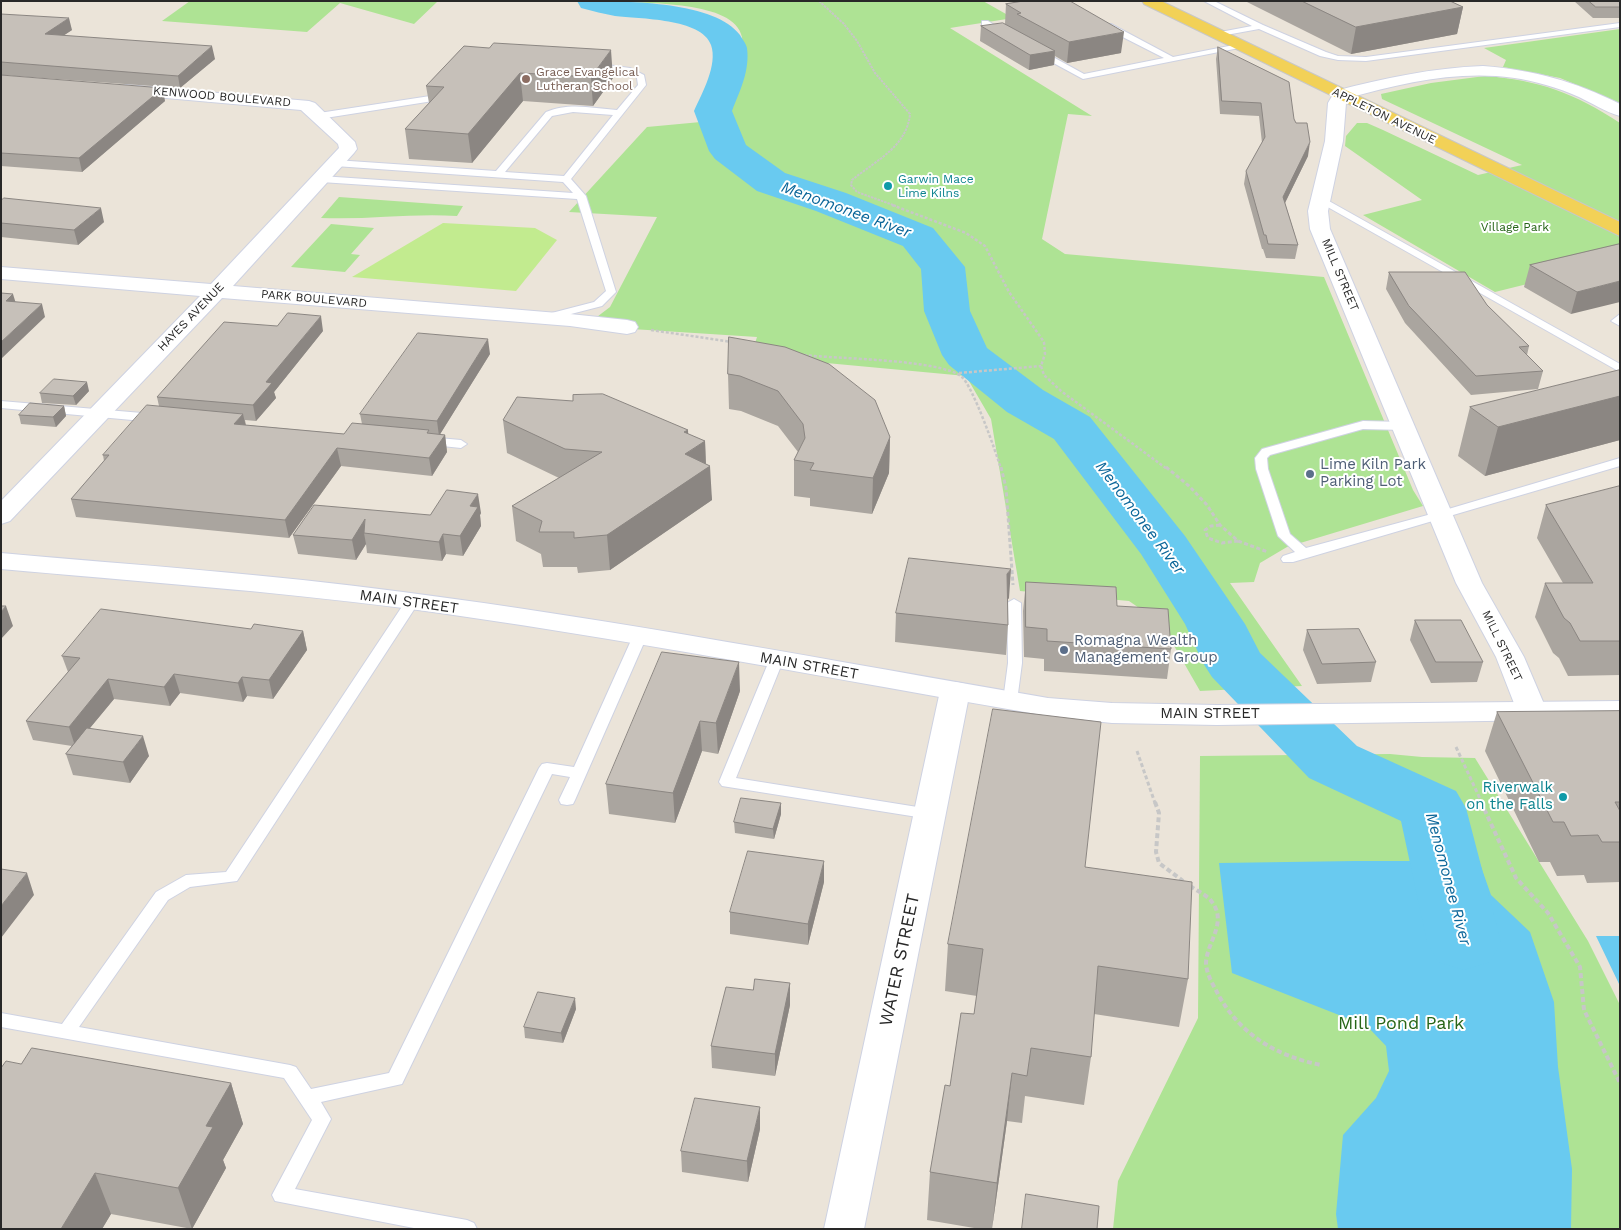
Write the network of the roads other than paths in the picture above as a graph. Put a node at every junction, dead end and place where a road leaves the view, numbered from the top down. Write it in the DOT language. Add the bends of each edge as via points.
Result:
graph roads {
  1 [pos="1149,1"];
  2 [pos="1208,1"];
  3 [pos="1099,22"];
  4 [pos="985,23"];
  5 [pos="1620,25"];
  6 [pos="1260,27"];
  7 [pos="1218,35"];
  8 [pos="1009,36"];
  9 [pos="1239,46"];
  10 [pos="1034,50"];
  11 [pos="1171,59"];
  12 [pos="581,64"];
  13 [pos="115,89"];
  14 [pos="1341,95"];
  15 [pos="430,99"];
  16 [pos="1620,111"];
  17 [pos="618,113"];
  18 [pos="319,116"];
  19 [pos="328,171"];
  20 [pos="499,173"];
  21 [pos="566,179"];
  22 [pos="581,196"];
  23 [pos="1320,199"];
  24 [pos="1620,230"];
  25 [pos="1,273"];
  26 [pos="216,291"];
  27 [pos="1620,317"];
  28 [pos="543,318"];
  29 [pos="1620,323"];
  30 [pos="627,327"];
  31 [pos="1620,369"];
  32 [pos="1,404"];
  33 [pos="99,413"];
  34 [pos="168,419"];
  35 [pos="1404,426"];
  36 [pos="412,440"];
  37 [pos="462,444"];
  38 [pos="1620,462"];
  39 [pos="1,516"];
  40 [pos="1440,516"];
  41 [pos="1304,553"];
  42 [pos="1288,559"];
  43 [pos="1,561"];
  44 [pos="412,602"];
  45 [pos="1014,603"];
  46 [pos="640,636"];
  47 [pos="776,661"];
  48 [pos="955,691"];
  49 [pos="1010,700"];
  50 [pos="1620,710"];
  51 [pos="1532,711"];
  52 [pos="579,773"];
  53 [pos="567,800"];
  54 [pos="930,814"];
  55 [pos="1,1020"];
  56 [pos="66,1032"];
  57 [pos="307,1097"];
  58 [pos="467,1229"];
  59 [pos="844,1229"];
  1 -- 7 [label="main road, APPLETON AVENUE"];
  2 -- 6 [label="lane"];
  3 -- 11 [label="lane"];
  4 -- 8 [label="lane"];
  5 -- 6 [label="lane" via="1366,60 1323,54"];
  6 -- 7 [label="lane"];
  7 -- 9 [label="main road, APPLETON AVENUE"];
  9 -- 11 [label="lane"];
  9 -- 14 [label="main road, APPLETON AVENUE"];
  10 -- 11 [label="lane" via="1083,77"];
  12 -- 17 [label="lane" via="630,70 641,77 642,85"];
  13 -- 18 [label="street, KENWOOD BOULEVARD" via="284,102 304,105"];
  14 -- 16 [label="street" via="1425,75 1471,69 1499,70 1554,81"];
  14 -- 23 [label="street, MILL STREET"];
  14 -- 24 [label="main road, APPLETON AVENUE"];
  15 -- 18 [label="lane"];
  17 -- 20 [label="lane" via="555,110"];
  17 -- 21 [label="lane"];
  18 -- 19 [label="street, HAYES AVENUE" via="348,146"];
  19 -- 20 [label="lane"];
  19 -- 22 [label="lane"];
  19 -- 26 [label="street, HAYES AVENUE"];
  20 -- 21 [label="lane"];
  21 -- 22 [label="lane"];
  22 -- 28 [label="lane" via="611,292 598,304"];
  23 -- 31 [label="lane"];
  23 -- 35 [label="street, MILL STREET" via="1320,229"];
  25 -- 26 [label="street, PARK BOULEVARD"];
  26 -- 28 [label="street, PARK BOULEVARD"];
  26 -- 33 [label="street, HAYES AVENUE"];
  27 -- 29 [label="lane" via="1616,321"];
  28 -- 30 [label="street, PARK BOULEVARD"];
  32 -- 33 [label="lane"];
  33 -- 34 [label="lane"];
  33 -- 39 [label="street, HAYES AVENUE"];
  35 -- 40 [label="street, MILL STREET"];
  35 -- 41 [label="lane" via="1363,425 1266,452 1261,458 1284,536"];
  36 -- 37 [label="lane"];
  38 -- 40 [label="lane"];
  40 -- 41 [label="lane"];
  40 -- 51 [label="street, MILL STREET" via="1469,583 1510,657"];
  41 -- 42 [label="lane"];
  43 -- 44 [label="street, MAIN STREET" via="285,586"];
  44 -- 46 [label="street, MAIN STREET"];
  44 -- 56 [label="lane" via="231,877 186,881 162,896"];
  45 -- 49 [label="lane" via="1016,663"];
  46 -- 47 [label="street, MAIN STREET"];
  46 -- 52 [label="lane"];
  47 -- 48 [label="street, MAIN STREET"];
  47 -- 54 [label="lane" via="727,782"];
  48 -- 49 [label="street, MAIN STREET"];
  48 -- 54 [label="street, WATER STREET"];
  49 -- 51 [label="street, MAIN STREET" via="1112,713"];
  50 -- 51 [label="street, MAIN STREET"];
  52 -- 53 [label="lane"];
  52 -- 57 [label="lane" via="546,768 395,1079"];
  54 -- 59 [label="street, WATER STREET"];
  55 -- 56 [label="lane"];
  56 -- 57 [label="lane" via="290,1072"];
  57 -- 58 [label="lane" via="322,1119 282,1195"];
}
